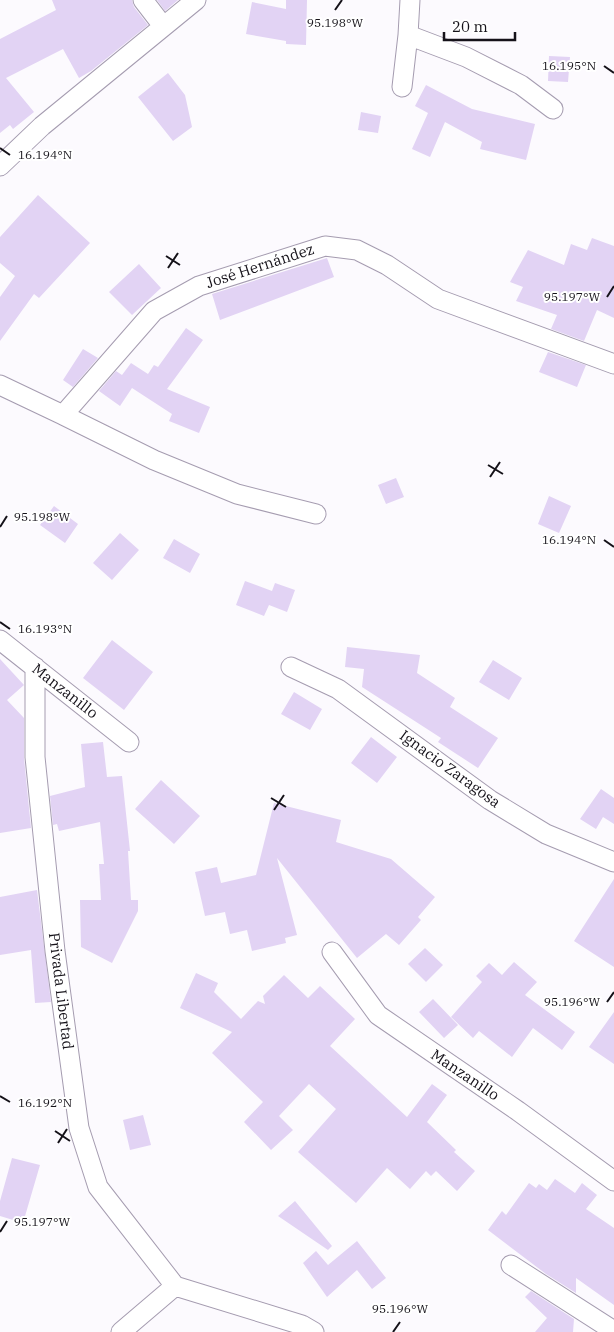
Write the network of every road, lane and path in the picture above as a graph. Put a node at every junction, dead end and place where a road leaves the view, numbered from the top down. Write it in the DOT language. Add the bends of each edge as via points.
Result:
graph roads {
  1 [pos="143,0"];
  2 [pos="196,0"];
  3 [pos="410,0"];
  4 [pos="164,26"];
  5 [pos="408,35"];
  6 [pos="402,86"];
  7 [pos="553,109"];
  8 [pos="0,166"];
  9 [pos="614,364"];
  10 [pos="0,385"];
  11 [pos="63,414"];
  12 [pos="316,514"];
  13 [pos="0,640"];
  14 [pos="35,667"];
  15 [pos="291,667"];
  16 [pos="129,742"];
  17 [pos="614,862"];
  18 [pos="332,952"];
  19 [pos="614,1181"];
  20 [pos="511,1265"];
  21 [pos="175,1286"];
  22 [pos="614,1331"];
  23 [pos="121,1332"];
  24 [pos="314,1332"];
  1 -- 4 [label="street"];
  2 -- 4 [label="street"];
  3 -- 5 [label="street"];
  4 -- 8 [label="street" via="42,126"];
  5 -- 6 [label="street"];
  5 -- 7 [label="street" via="466,57 521,85"];
  9 -- 11 [label="street, José Hernández" via="438,300 387,265 357,250 325,246 199,286 154,310"];
  10 -- 11 [label="street"];
  11 -- 12 [label="street" via="154,460 237,494"];
  13 -- 14 [label="street, Manzanillo"];
  14 -- 16 [label="street, Manzanillo"];
  14 -- 21 [label="street, Privada Libertad" via="35,757 55,951 79,1128 98,1187"];
  15 -- 17 [label="street, Ignacio Zaragosa" via="338,689 490,800 546,834"];
  18 -- 19 [label="street, Manzanillo" via="378,1015"];
  20 -- 22 [label="street"];
  21 -- 23 [label="street"];
  21 -- 24 [label="street" via="302,1325"];
}
